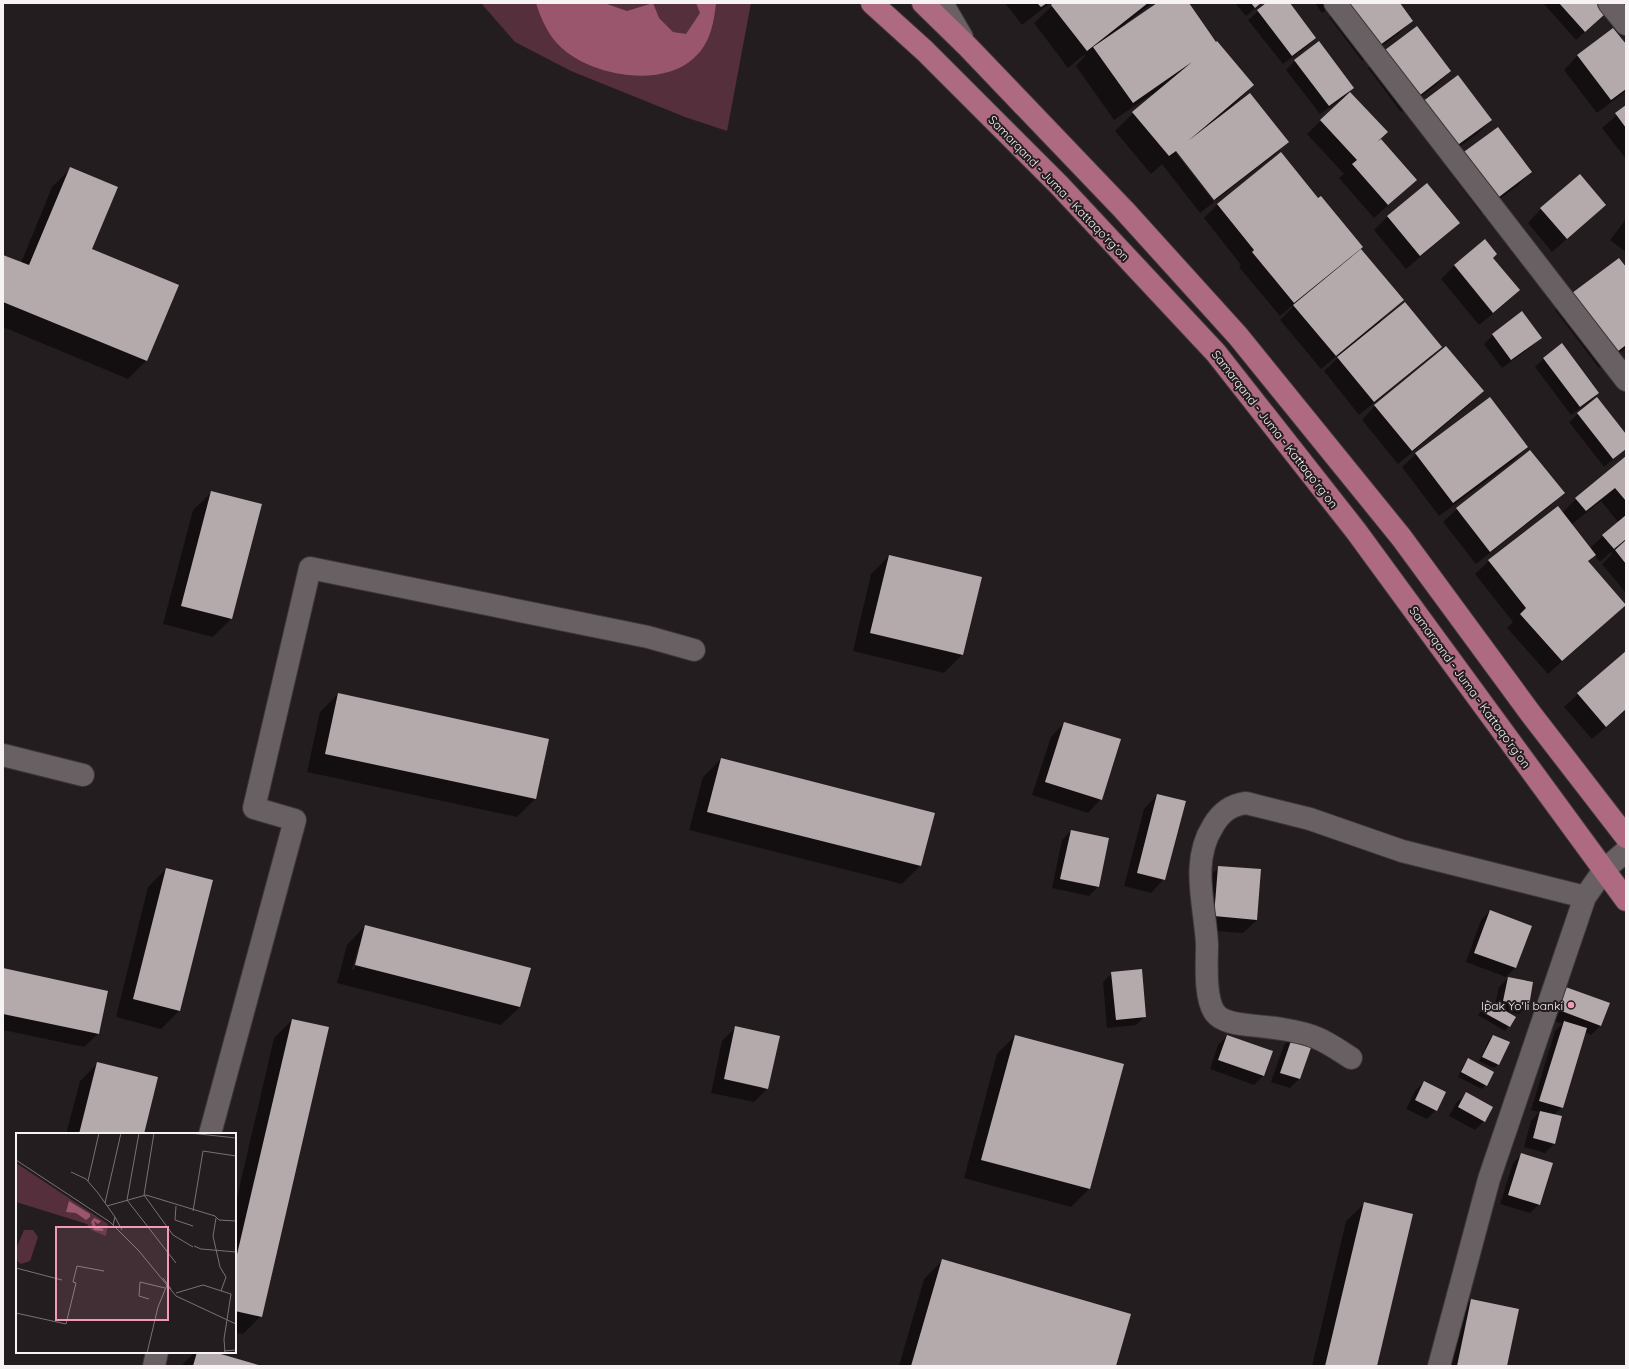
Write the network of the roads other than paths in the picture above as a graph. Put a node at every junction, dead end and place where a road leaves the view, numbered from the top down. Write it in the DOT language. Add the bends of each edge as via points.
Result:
graph roads {
  1 [pos="872,3"];
  2 [pos="923,3"];
  3 [pos="942,3"];
  4 [pos="1335,3"];
  5 [pos="1609,3"];
  6 [pos="1626,24"];
  7 [pos="968,47"];
  8 [pos="1626,380"];
  9 [pos="694,650"];
  10 [pos="3,755"];
  11 [pos="82,775"];
  12 [pos="1626,837"];
  13 [pos="1626,851"];
  14 [pos="1604,870"];
  15 [pos="1585,897"];
  16 [pos="1626,900"];
  17 [pos="1351,1058"];
  18 [pos="210,1133"];
  19 [pos="157,1353"];
  20 [pos="154,1366"];
  21 [pos="1439,1366"];
  1 -- 14 [label="main road, Samarqand - Juma - Kattaqo‘rg‘on" via="925,51 1053,179 1216,353 1356,531"];
  2 -- 7 [label="main road"];
  3 -- 7 [label="street"];
  4 -- 8 [label="street"];
  5 -- 6 [label="street"];
  7 -- 12 [label="main road" via="1124,210 1238,336 1401,537 1531,714"];
  9 -- 18 [label="street" via="648,637 310,568 254,808 295,820"];
  10 -- 11 [label="street"];
  13 -- 14 [label="street"];
  14 -- 15 [label="street"];
  14 -- 16 [label="main road, Samarqand - Juma - Kattaqo‘rg‘on"];
  15 -- 17 [label="street" via="1402,851 1310,819 1246,803 1236,804 1226,810 1217,819 1203,846 1200,872 1208,991 1215,1014 1226,1021 1276,1028 1316,1038"];
  15 -- 21 [label="street" via="1489,1179"];
  19 -- 20 [label="street"];
}
